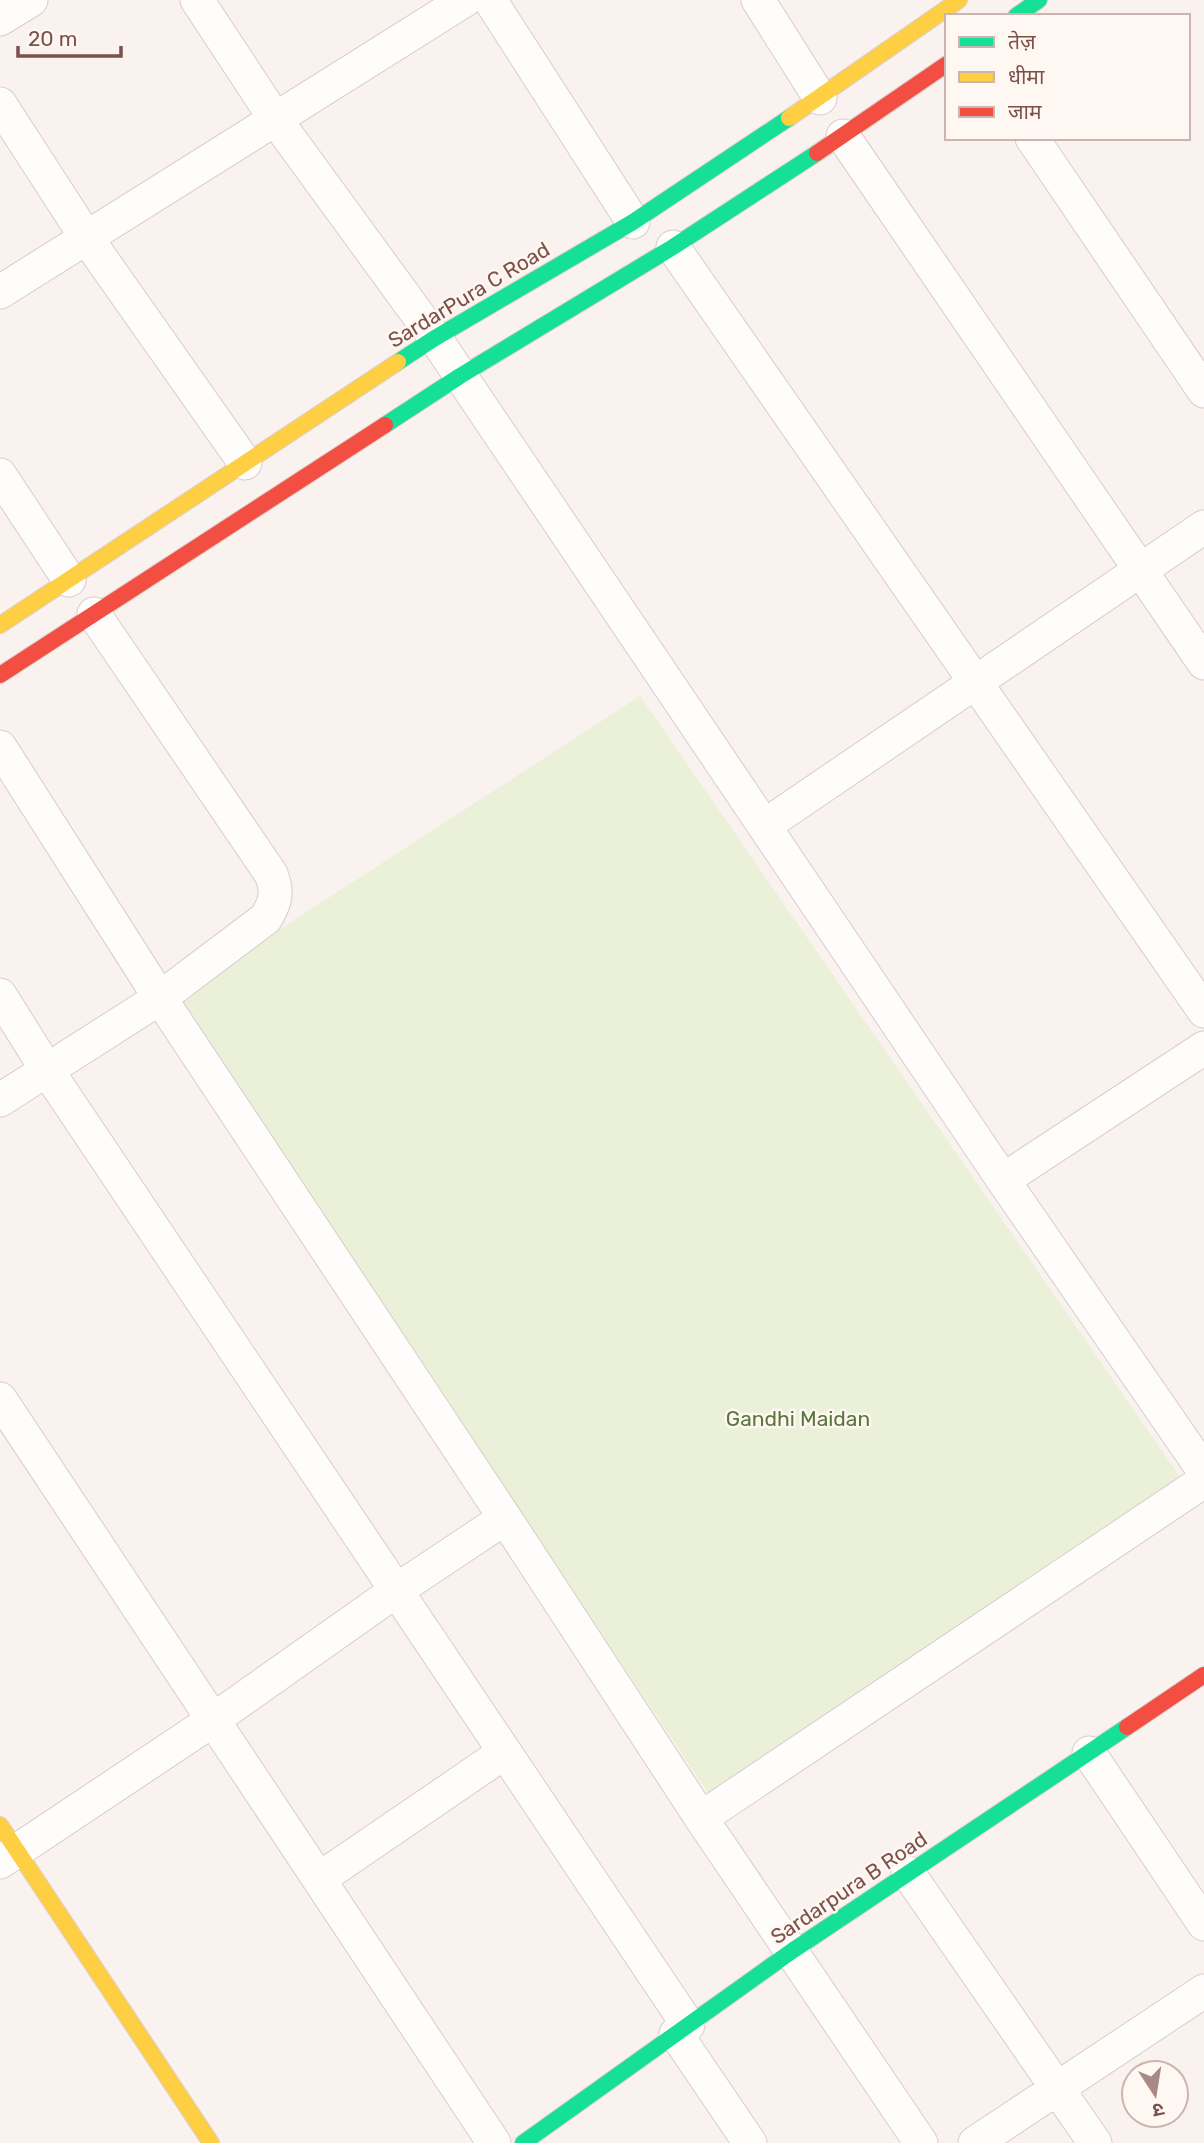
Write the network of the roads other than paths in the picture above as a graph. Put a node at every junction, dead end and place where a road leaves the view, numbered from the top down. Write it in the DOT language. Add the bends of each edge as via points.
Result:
graph roads {
  1 [pos="31,0"];
  2 [pos="197,0"];
  3 [pos="465,0"];
  4 [pos="490,0"];
  5 [pos="758,0"];
  6 [pos="1038,0"];
  7 [pos="950,9"];
  8 [pos="1019,14"];
  9 [pos="0,19"];
  10 [pos="945,65"];
  11 [pos="820,99"];
  12 [pos="0,104"];
  13 [pos="276,120"];
  14 [pos="843,136"];
  15 [pos="1033,140"];
  16 [pos="633,222"];
  17 [pos="86,237"];
  18 [pos="673,247"];
  19 [pos="0,292"];
  20 [pos="435,338"];
  21 [pos="460,376"];
  22 [pos="1204,391"];
  23 [pos="245,463"];
  24 [pos="0,475"];
  25 [pos="1204,527"];
  26 [pos="1140,570"];
  27 [pos="69,580"];
  28 [pos="94,614"];
  29 [pos="0,625"];
  30 [pos="1204,663"];
  31 [pos="0,675"];
  32 [pos="976,682"];
  33 [pos="0,747"];
  34 [pos="764,826"];
  35 [pos="0,995"];
  36 [pos="160,998"];
  37 [pos="1204,1011"];
  38 [pos="1204,1048"];
  39 [pos="47,1070"];
  40 [pos="0,1100"];
  41 [pos="1003,1180"];
  42 [pos="0,1399"];
  43 [pos="1204,1471"];
  44 [pos="1204,1480"];
  45 [pos="505,1518"];
  46 [pos="397,1590"];
  47 [pos="1204,1675"];
  48 [pos="213,1720"];
  49 [pos="505,1752"];
  50 [pos="1089,1752"];
  51 [pos="701,1818"];
  52 [pos="6,1846"];
  53 [pos="908,1873"];
  54 [pos="319,1879"];
  55 [pos="1204,1924"];
  56 [pos="792,1951"];
  57 [pos="1204,1991"];
  58 [pos="682,2030"];
  59 [pos="1058,2087"];
  60 [pos="211,2143"];
  61 [pos="494,2143"];
  62 [pos="523,2143"];
  63 [pos="750,2143"];
  64 [pos="921,2143"];
  65 [pos="975,2143"];
  66 [pos="1095,2143"];
  1 -- 9 [label="street"];
  2 -- 13 [label="street"];
  3 -- 13 [label="street"];
  4 -- 16 [label="street"];
  5 -- 11 [label="street"];
  6 -- 8 [label="street"];
  7 -- 11 [label="street, SardarPura C Road"];
  10 -- 14 [label="street"];
  11 -- 16 [label="street, SardarPura C Road"];
  12 -- 17 [label="street"];
  13 -- 17 [label="street"];
  13 -- 20 [label="street"];
  14 -- 18 [label="street"];
  14 -- 26 [label="street"];
  15 -- 22 [label="street"];
  16 -- 20 [label="street, SardarPura C Road"];
  17 -- 19 [label="street"];
  17 -- 23 [label="street"];
  18 -- 21 [label="street"];
  18 -- 32 [label="street"];
  20 -- 21 [label="street"];
  20 -- 23 [label="street, SardarPura C Road"];
  21 -- 28 [label="street"];
  21 -- 34 [label="street"];
  23 -- 27 [label="street, SardarPura C Road"];
  24 -- 27 [label="street"];
  25 -- 26 [label="street"];
  26 -- 30 [label="street"];
  26 -- 32 [label="street"];
  27 -- 29 [label="street, SardarPura C Road"];
  28 -- 31 [label="street"];
  28 -- 36 [label="street" via="276,887 275,902 266,918"];
  32 -- 34 [label="street"];
  32 -- 37 [label="street"];
  33 -- 36 [label="street"];
  34 -- 41 [label="street"];
  35 -- 39 [label="street"];
  36 -- 39 [label="street"];
  36 -- 45 [label="street"];
  38 -- 41 [label="street"];
  39 -- 40 [label="street"];
  39 -- 46 [label="street"];
  41 -- 43 [label="street"];
  42 -- 48 [label="street"];
  44 -- 51 [label="street"];
  45 -- 46 [label="street"];
  45 -- 51 [label="street"];
  46 -- 48 [label="street"];
  46 -- 49 [label="street"];
  47 -- 50 [label="street, Sardarpura B Road"];
  48 -- 52 [label="street"];
  48 -- 54 [label="street"];
  49 -- 54 [label="street"];
  49 -- 58 [label="street"];
  50 -- 53 [label="street, Sardarpura B Road"];
  50 -- 55 [label="street"];
  51 -- 56 [label="street"];
  52 -- 60 [label="street"];
  53 -- 56 [label="street, Sardarpura B Road"];
  53 -- 59 [label="street"];
  54 -- 61 [label="street"];
  56 -- 58 [label="street, Sardarpura B Road"];
  56 -- 64 [label="street"];
  57 -- 59 [label="street"];
  58 -- 62 [label="street, Sardarpura B Road"];
  58 -- 63 [label="street"];
  59 -- 65 [label="street"];
  59 -- 66 [label="street"];
}
